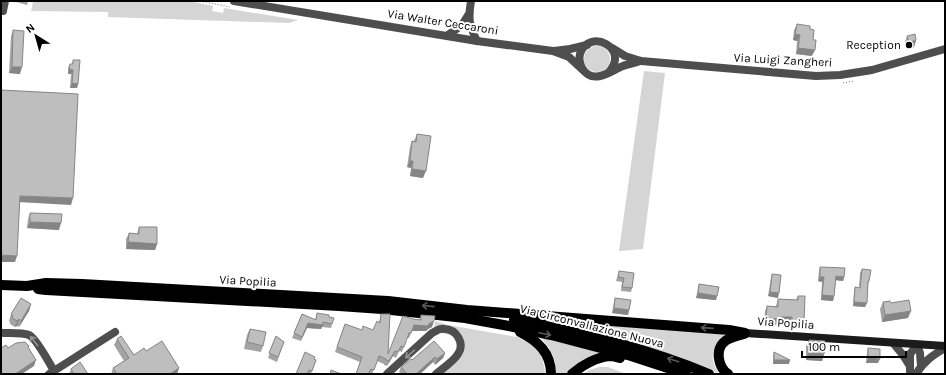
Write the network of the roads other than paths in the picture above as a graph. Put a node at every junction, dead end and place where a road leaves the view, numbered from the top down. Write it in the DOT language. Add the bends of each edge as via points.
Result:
graph roads {
  1 [pos="5,1"];
  2 [pos="234,1"];
  3 [pos="471,1"];
  4 [pos="3,11"];
  5 [pos="469,14"];
  6 [pos="448,35"];
  7 [pos="477,40"];
  8 [pos="587,44"];
  9 [pos="612,48"];
  10 [pos="945,49"];
  11 [pos="553,51"];
  12 [pos="641,61"];
  13 [pos="583,70"];
  14 [pos="608,73"];
  15 [pos="1,285"];
  16 [pos="466,314"];
  17 [pos="509,326"];
  18 [pos="115,332"];
  19 [pos="1,333"];
  20 [pos="745,333"];
  21 [pos="893,343"];
  22 [pos="917,345"];
  23 [pos="945,347"];
  24 [pos="921,366"];
  25 [pos="910,370"];
  26 [pos="52,372"];
  27 [pos="682,372"];
  28 [pos="387,374"];
  29 [pos="436,374"];
  30 [pos="551,374"];
  31 [pos="572,374"];
  32 [pos="709,374"];
  33 [pos="728,374"];
  34 [pos="916,374"];
  1 -- 4 [label="street"];
  2 -- 6 [label="street, Via Walter Ceccaroni"];
  3 -- 5 [label="street"];
  5 -- 6 [label="street" via="462,25"];
  5 -- 7 [label="street" via="470,27"];
  6 -- 7 [label="street, Via Walter Ceccaroni"];
  7 -- 11 [label="street, Via Walter Ceccaroni"];
  8 -- 9 [label="street, Via Walter Ceccaroni" via="597,41"];
  8 -- 11 [label="street, Via Walter Ceccaroni"];
  8 -- 13 [label="street" via="579,59"];
  9 -- 12 [label="street, Via Luigi Zangheri" via="624,56"];
  9 -- 14 [label="street" via="615,58"];
  10 -- 12 [label="street, Via Luigi Zangheri" via="872,70 816,76"];
  11 -- 13 [label="street, Via Walter Ceccaroni" via="569,58"];
  12 -- 14 [label="street, Via Luigi Zangheri" via="624,65"];
  13 -- 14 [label="street, Via Walter Ceccaroni" via="598,77"];
  15 -- 16 [label="main road, Via Popilia" via="27,286 46,283 388,301"];
  16 -- 17 [label="main road, Via Circonvallazione Nuova"];
  20 -- 16 [label="main road, one-way"];
  32 -- 16 [label="main road, Via Circonvallazione Nuova, one-way" via="637,348 553,327"];
  17 -- 27 [label="main road, Via Circonvallazione Nuova, one-way" via="631,356"];
  17 -- 30 [label="main road" via="525,334 545,350 550,359"];
  18 -- 26 [label="street"];
  26 -- 19 [label="street, one-way" via="30,335"];
  20 -- 21 [label="main road, Via Popilia"];
  20 -- 33 [label="main road" via="723,343 720,350 720,363"];
  21 -- 22 [label="main road, Via Popilia"];
  21 -- 25 [label="street" via="903,355"];
  22 -- 23 [label="main road, Via Popilia"];
  22 -- 24 [label="street"];
  22 -- 25 [label="street" via="910,354"];
  23 -- 24 [label="street"];
  24 -- 34 [label="street"];
  27 -- 31 [label="main road" via="611,356 584,365"];
  29 -- 28 [label="street, one-way" via="458,355 460,349 459,338 445,328 432,333"];
}
